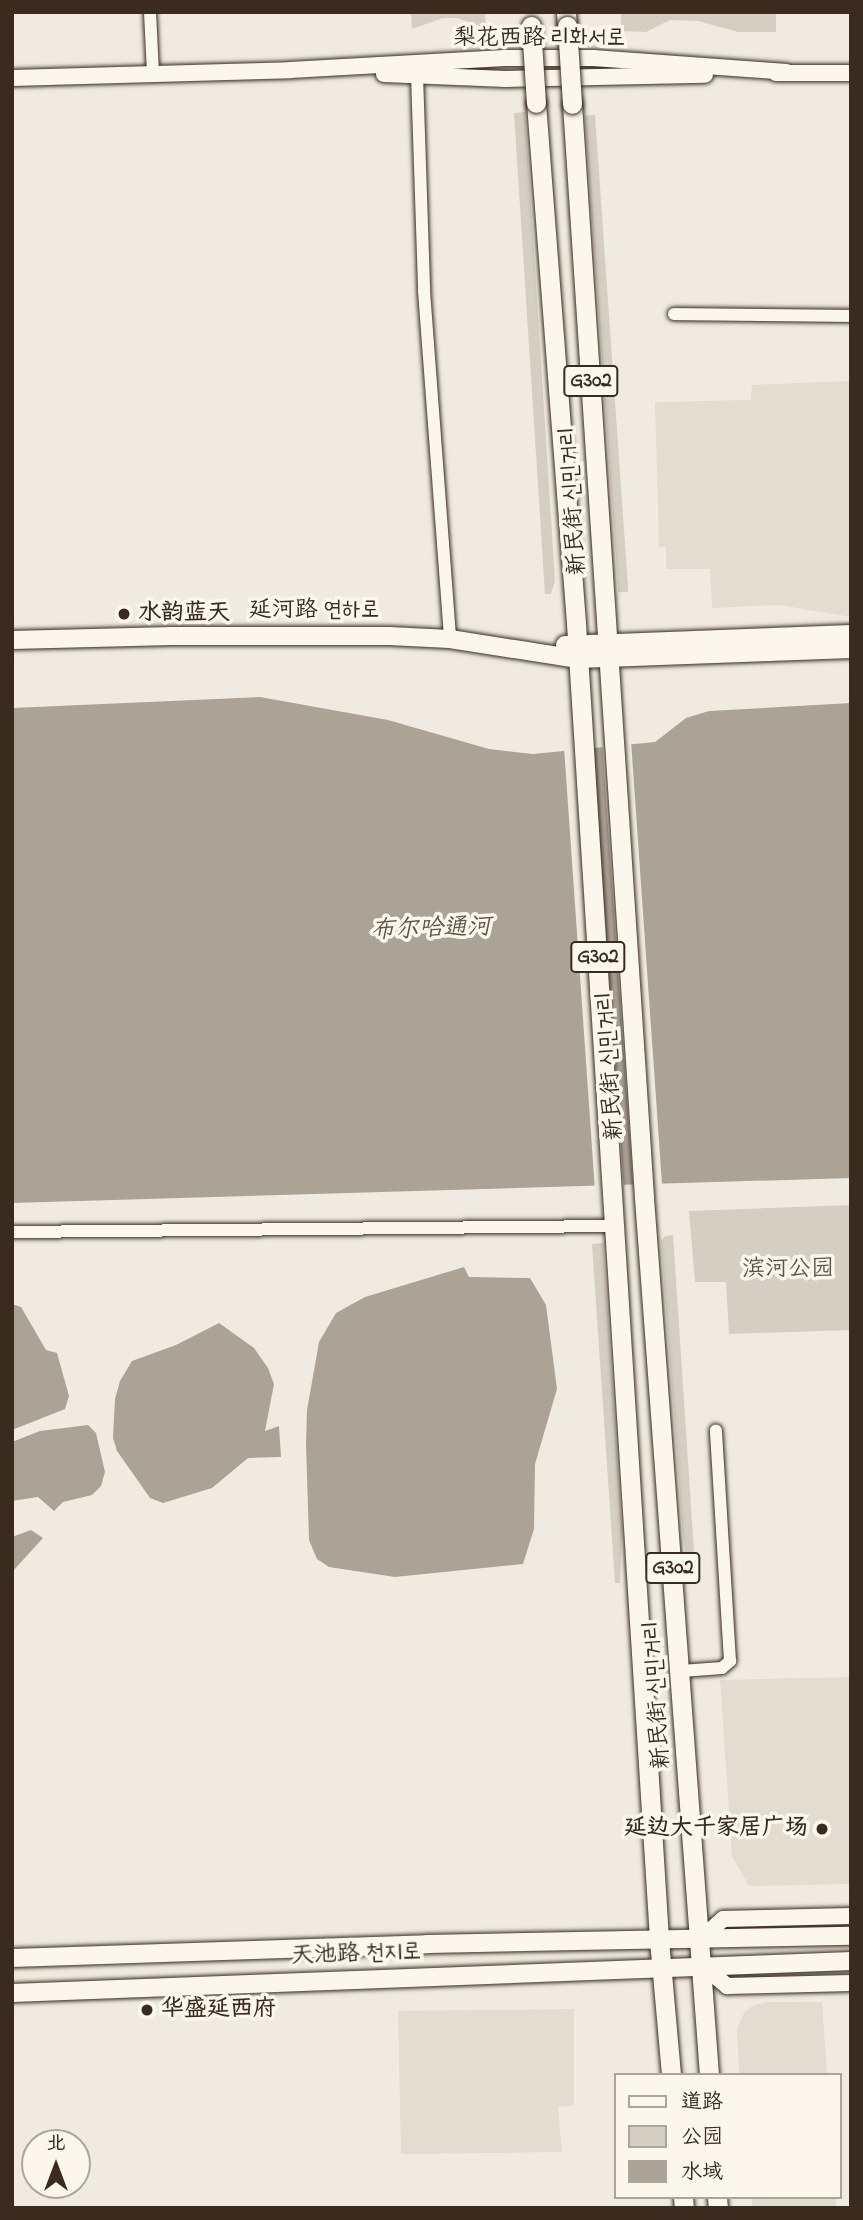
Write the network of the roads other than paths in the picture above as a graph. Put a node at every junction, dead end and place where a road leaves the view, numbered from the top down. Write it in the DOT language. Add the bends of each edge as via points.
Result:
graph roads {
  1 [pos="150,12"];
  2 [pos="531,19"];
  3 [pos="567,19"];
  4 [pos="290,70"];
  5 [pos="786,72"];
  6 [pos="851,73"];
  7 [pos="152,74"];
  8 [pos="417,75"];
  9 [pos="12,78"];
  10 [pos="674,314"];
  11 [pos="851,316"];
  12 [pos="851,634"];
  13 [pos="450,639"];
  14 [pos="12,640"];
  15 [pos="851,649"];
  16 [pos="608,650"];
  17 [pos="578,652"];
  18 [pos="616,1231"];
  19 [pos="12,1232"];
  20 [pos="647,1234"];
  21 [pos="716,1430"];
  22 [pos="681,1671"];
  23 [pos="851,1916"];
  24 [pos="851,1936"];
  25 [pos="701,1939"];
  26 [pos="659,1940"];
  27 [pos="12,1958"];
  28 [pos="851,1961"];
  29 [pos="702,1965"];
  30 [pos="662,1967"];
  31 [pos="851,1983"];
  32 [pos="12,1993"];
  33 [pos="671,2073"];
  34 [pos="709,2073"];
  1 -- 7 [label="street"];
  2 -- 17 [label="highway, 新民街 신민거리 / G302, bridge"];
  3 -- 16 [label="highway, 新民街 신민거리 / G302, bridge"];
  4 -- 5 [label="street, 梨花西路 리화서로" via="593,58"];
  4 -- 7 [label="street, 梨花西路 리화서로"];
  4 -- 8 [label="street, 梨花西路 리화서로"];
  5 -- 6 [label="street, 梨花西路 리화서로"];
  5 -- 8 [label="street, 梨花西路 리화서로" via="595,79"];
  7 -- 9 [label="street, 梨花西路 리화서로"];
  8 -- 13 [label="street" via="424,291"];
  10 -- 11 [label="street"];
  12 -- 16 [label="main road, 延河路 연하로"];
  13 -- 14 [label="main road, 延河路 연하로" via="173,636"];
  13 -- 17 [label="main road, 延河路 연하로"];
  15 -- 16 [label="main road, 延河路 연하로"];
  16 -- 17 [label="main road, 延河路 연하로"];
  16 -- 20 [label="highway, 新民街 신민거리 / G302"];
  17 -- 18 [label="highway, 新民街 신민거리 / G302"];
  18 -- 19 [label="street"];
  18 -- 20 [label="highway"];
  18 -- 26 [label="highway, 新民街 신민거리 / G302"];
  20 -- 22 [label="highway, 新民街 신민거리 / G302"];
  21 -- 22 [label="street" via="730,1661 722,1668"];
  22 -- 25 [label="highway, 新民街 신민거리 / G302"];
  23 -- 25 [label="street" via="723,1919"];
  24 -- 25 [label="main road, 天池路 천지로"];
  25 -- 26 [label="main road, 天池路 천지로"];
  25 -- 29 [label="highway, 新民街 신민거리 / G302"];
  26 -- 27 [label="main road, 天池路 천지로"];
  26 -- 30 [label="highway, 新民街 신민거리 / G302"];
  28 -- 29 [label="main road, 天池路 천지로"];
  29 -- 30 [label="main road, 天池路 천지로"];
  29 -- 31 [label="street" via="727,1986"];
  29 -- 34 [label="highway, 新民街 신민거리 / G302"];
  30 -- 32 [label="main road, 天池路 천지로"];
  30 -- 33 [label="highway, 新民街 신민거리 / G302"];
}
